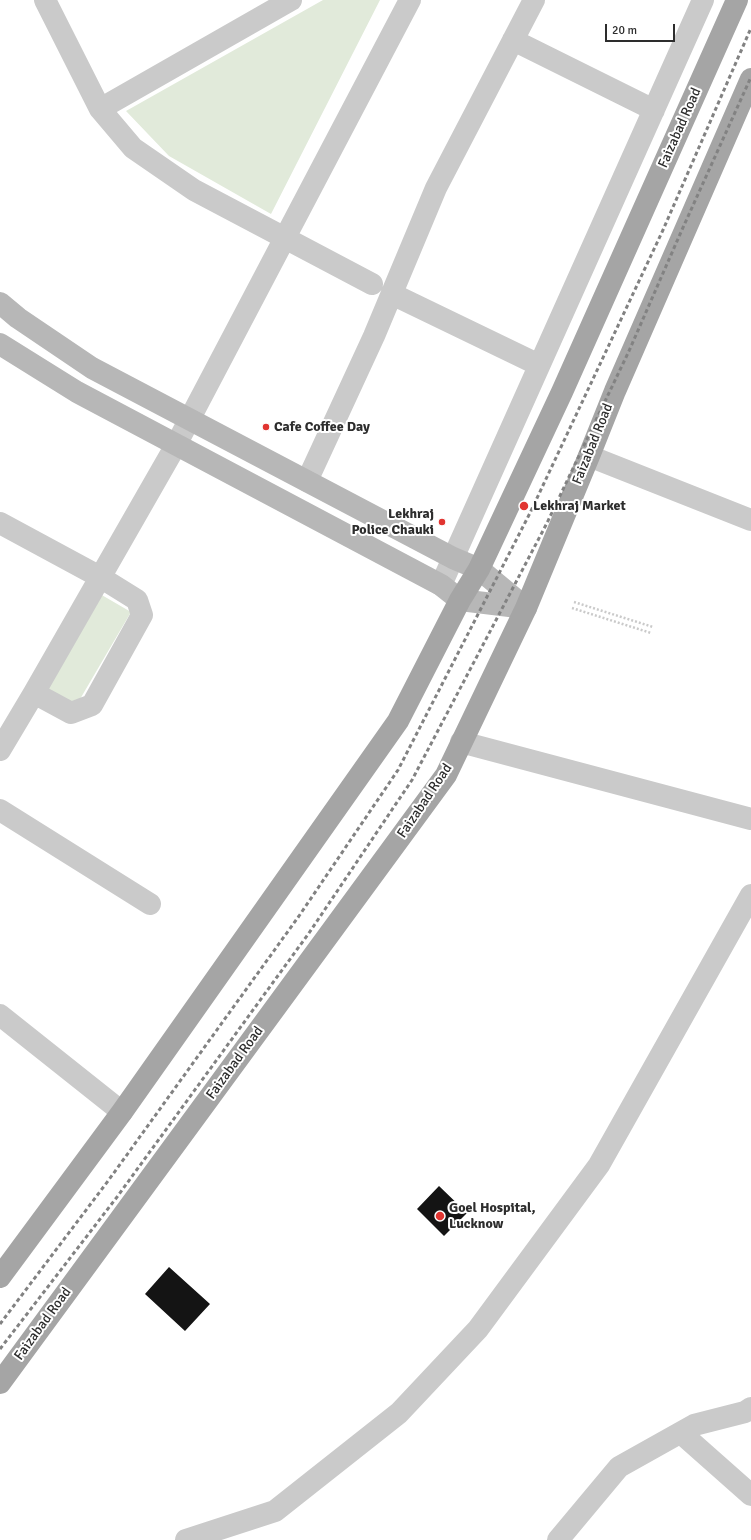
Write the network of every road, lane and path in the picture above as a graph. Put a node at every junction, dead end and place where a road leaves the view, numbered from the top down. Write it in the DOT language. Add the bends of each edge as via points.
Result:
graph roads {
  1 [pos="45,0"];
  2 [pos="291,0"];
  3 [pos="410,0"];
  4 [pos="534,0"];
  5 [pos="703,0"];
  6 [pos="737,0"];
  7 [pos="513,40"];
  8 [pos="751,79"];
  9 [pos="100,110"];
  10 [pos="654,110"];
  11 [pos="285,238"];
  12 [pos="372,284"];
  13 [pos="392,294"];
  14 [pos="0,303"];
  15 [pos="0,344"];
  16 [pos="539,365"];
  17 [pos="189,419"];
  18 [pos="176,445"];
  19 [pos="589,456"];
  20 [pos="307,481"];
  21 [pos="751,520"];
  22 [pos="0,523"];
  23 [pos="453,558"];
  24 [pos="479,569"];
  25 [pos="100,577"];
  26 [pos="441,585"];
  27 [pos="460,600"];
  28 [pos="574,602"];
  29 [pos="526,608"];
  30 [pos="572,608"];
  31 [pos="653,627"];
  32 [pos="651,633"];
  33 [pos="34,693"];
  34 [pos="461,742"];
  35 [pos="0,750"];
  36 [pos="0,810"];
  37 [pos="751,819"];
  38 [pos="751,895"];
  39 [pos="150,904"];
  40 [pos="0,1015"];
  41 [pos="122,1112"];
  42 [pos="0,1277"];
  43 [pos="0,1383"];
  44 [pos="751,1408"];
  45 [pos="681,1433"];
  46 [pos="751,1495"];
  47 [pos="186,1540"];
  48 [pos="558,1540"];
  1 -- 9 [label="street"];
  2 -- 9 [label="street"];
  3 -- 11 [label="street"];
  4 -- 7 [label="street"];
  5 -- 10 [label="street"];
  6 -- 24 [label="main road, Faizabad Road" via="562,392"];
  7 -- 10 [label="street"];
  7 -- 13 [label="street" via="436,188"];
  8 -- 19 [label="main road, Faizabad Road"];
  9 -- 11 [label="street" via="133,148 194,190"];
  10 -- 16 [label="street"];
  11 -- 12 [label="street"];
  11 -- 17 [label="street"];
  13 -- 16 [label="street"];
  13 -- 20 [label="street"];
  14 -- 17 [label="street" via="92,368"];
  15 -- 18 [label="street" via="77,392"];
  16 -- 23 [label="street"];
  17 -- 18 [label="street"];
  17 -- 20 [label="street"];
  18 -- 25 [label="street"];
  18 -- 26 [label="street"];
  19 -- 21 [label="street"];
  19 -- 29 [label="main road, Faizabad Road"];
  20 -- 23 [label="street"];
  22 -- 25 [label="street"];
  23 -- 24 [label="street"];
  23 -- 26 [label="street"];
  24 -- 27 [label="main road, Faizabad Road"];
  24 -- 29 [label="street"];
  25 -- 33 [label="street"];
  25 -- 33 [label="street" via="137,600 142,615 92,705 70,713"];
  26 -- 27 [label="street"];
  27 -- 29 [label="street"];
  27 -- 41 [label="main road, Faizabad Road" via="398,721"];
  28 -- 31 [label="path"];
  29 -- 34 [label="main road, Faizabad Road"];
  30 -- 32 [label="path"];
  33 -- 35 [label="street"];
  34 -- 37 [label="street"];
  34 -- 43 [label="main road, Faizabad Road" via="446,775"];
  36 -- 39 [label="street"];
  38 -- 47 [label="street" via="599,1165 478,1329 398,1413 275,1511"];
  40 -- 41 [label="street"];
  41 -- 42 [label="main road, Faizabad Road"];
  44 -- 45 [label="street" via="745,1412 694,1425"];
  45 -- 46 [label="street"];
  45 -- 48 [label="street" via="619,1467"];
}
